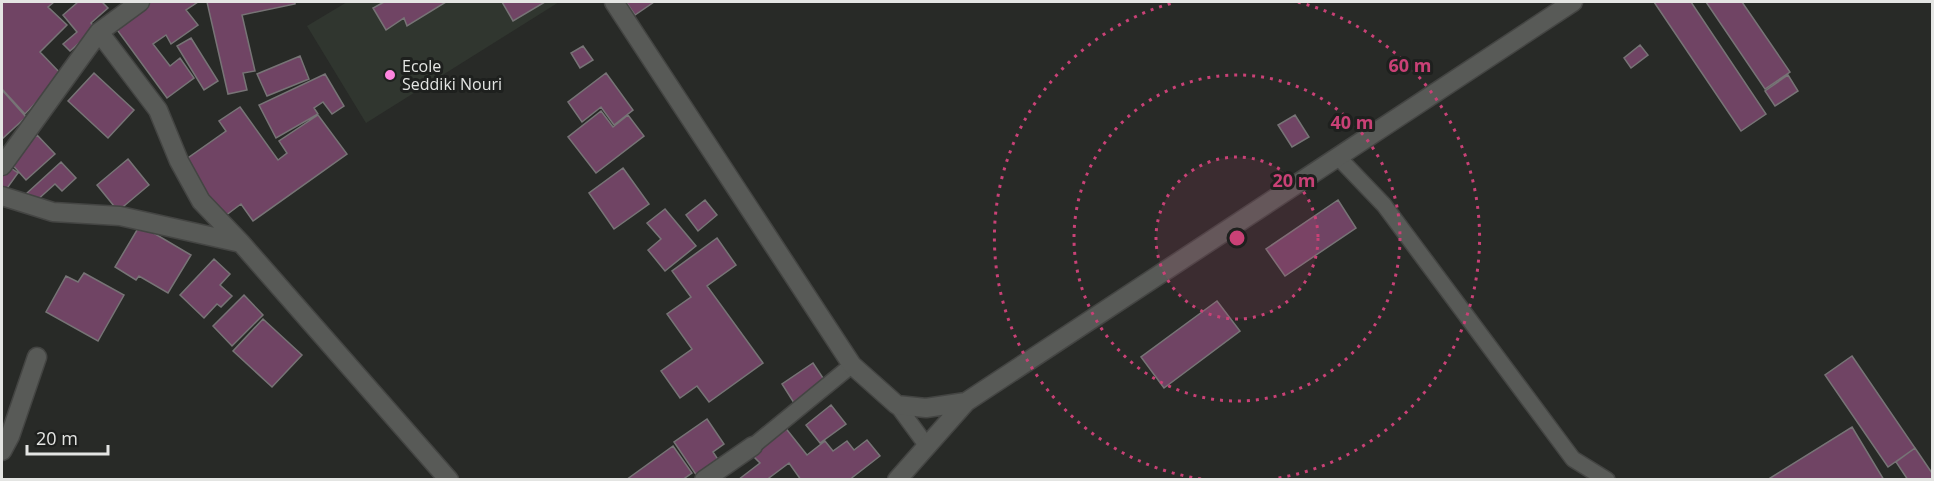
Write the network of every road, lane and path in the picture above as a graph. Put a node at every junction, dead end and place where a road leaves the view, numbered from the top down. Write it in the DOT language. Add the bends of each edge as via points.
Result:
graph roads {
  1 [pos="140,2"];
  2 [pos="614,2"];
  3 [pos="1573,2"];
  4 [pos="99,32"];
  5 [pos="1338,157"];
  6 [pos="2,166"];
  7 [pos="2,196"];
  8 [pos="241,243"];
  9 [pos="37,357"];
  10 [pos="852,365"];
  11 [pos="966,402"];
  12 [pos="897,405"];
  13 [pos="753,446"];
  14 [pos="927,446"];
  15 [pos="2,451"];
  16 [pos="449,480"];
  17 [pos="704,480"];
  18 [pos="897,480"];
  19 [pos="1607,480"];
  1 -- 4 [label="street"];
  2 -- 10 [label="street"];
  3 -- 5 [label="street"];
  4 -- 6 [label="street"];
  4 -- 8 [label="street" via="158,110 201,201"];
  5 -- 11 [label="street"];
  5 -- 19 [label="lane" via="1384,205 1573,459"];
  7 -- 8 [label="street" via="53,212 120,216"];
  8 -- 16 [label="street"];
  9 -- 15 [label="street"];
  10 -- 12 [label="street"];
  10 -- 13 [label="lane"];
  11 -- 12 [label="street" via="926,408"];
  11 -- 14 [label="street"];
  12 -- 14 [label="lane"];
  13 -- 17 [label="street"];
  14 -- 18 [label="street"];
}
